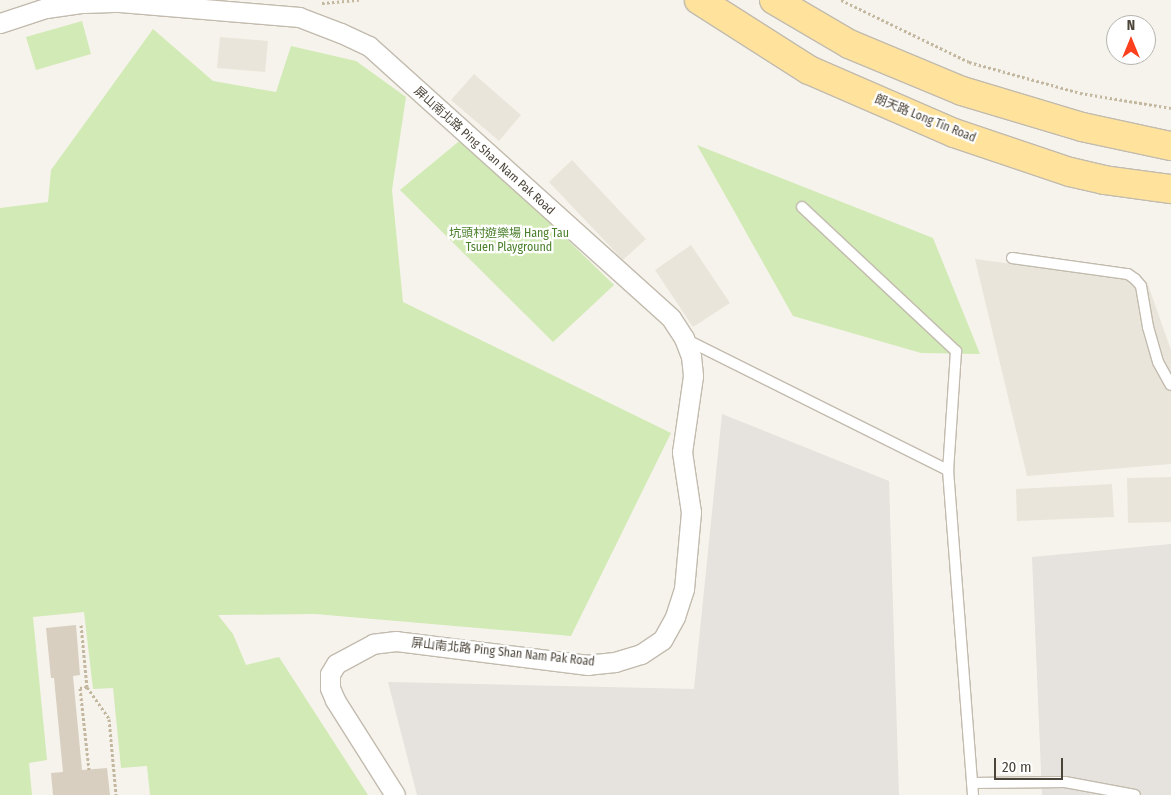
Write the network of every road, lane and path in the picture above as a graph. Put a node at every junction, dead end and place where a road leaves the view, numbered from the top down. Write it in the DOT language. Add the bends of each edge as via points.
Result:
graph roads {
  1 [pos="699,0"];
  2 [pos="774,0"];
  3 [pos="841,0"];
  4 [pos="0,23"];
  5 [pos="1171,108"];
  6 [pos="1171,146"];
  7 [pos="1171,189"];
  8 [pos="802,208"];
  9 [pos="1012,258"];
  10 [pos="684,338"];
  11 [pos="1171,385"];
  12 [pos="948,470"];
  13 [pos="81,625"];
  14 [pos="87,687"];
  15 [pos="89,770"];
  16 [pos="972,783"];
  17 [pos="116,795"];
  18 [pos="396,795"];
  19 [pos="973,795"];
  20 [pos="1135,795"];
  1 -- 7 [label="main road, 朗天路 Long Tin Road" via="809,70 954,133 1070,172"];
  2 -- 6 [label="main road" via="849,44 962,91 1082,127"];
  3 -- 5 [label="path" via="969,62 1080,93"];
  4 -- 10 [label="street, 屏山南北路 Ping Shan Nam Pak Road" via="46,8 120,2 299,17 341,33 369,46 671,318"];
  8 -- 12 [label="lane" via="956,351"];
  9 -- 11 [label="lane" via="1128,274 1135,279 1141,286 1158,362"];
  10 -- 12 [label="lane"];
  10 -- 18 [label="street, 屏山南北路 Ping Shan Nam Pak Road" via="691,356 693,376 682,452 691,512 684,589 662,640 641,654 615,662 588,665 396,641 373,644 336,664 330,674 330,688 335,700"];
  12 -- 16 [label="lane"];
  13 -- 14 [label="path"];
  14 -- 15 [label="path" via="80,688"];
  14 -- 17 [label="path" via="109,719"];
  16 -- 19 [label="lane"];
  16 -- 20 [label="lane" via="1065,782"];
}
